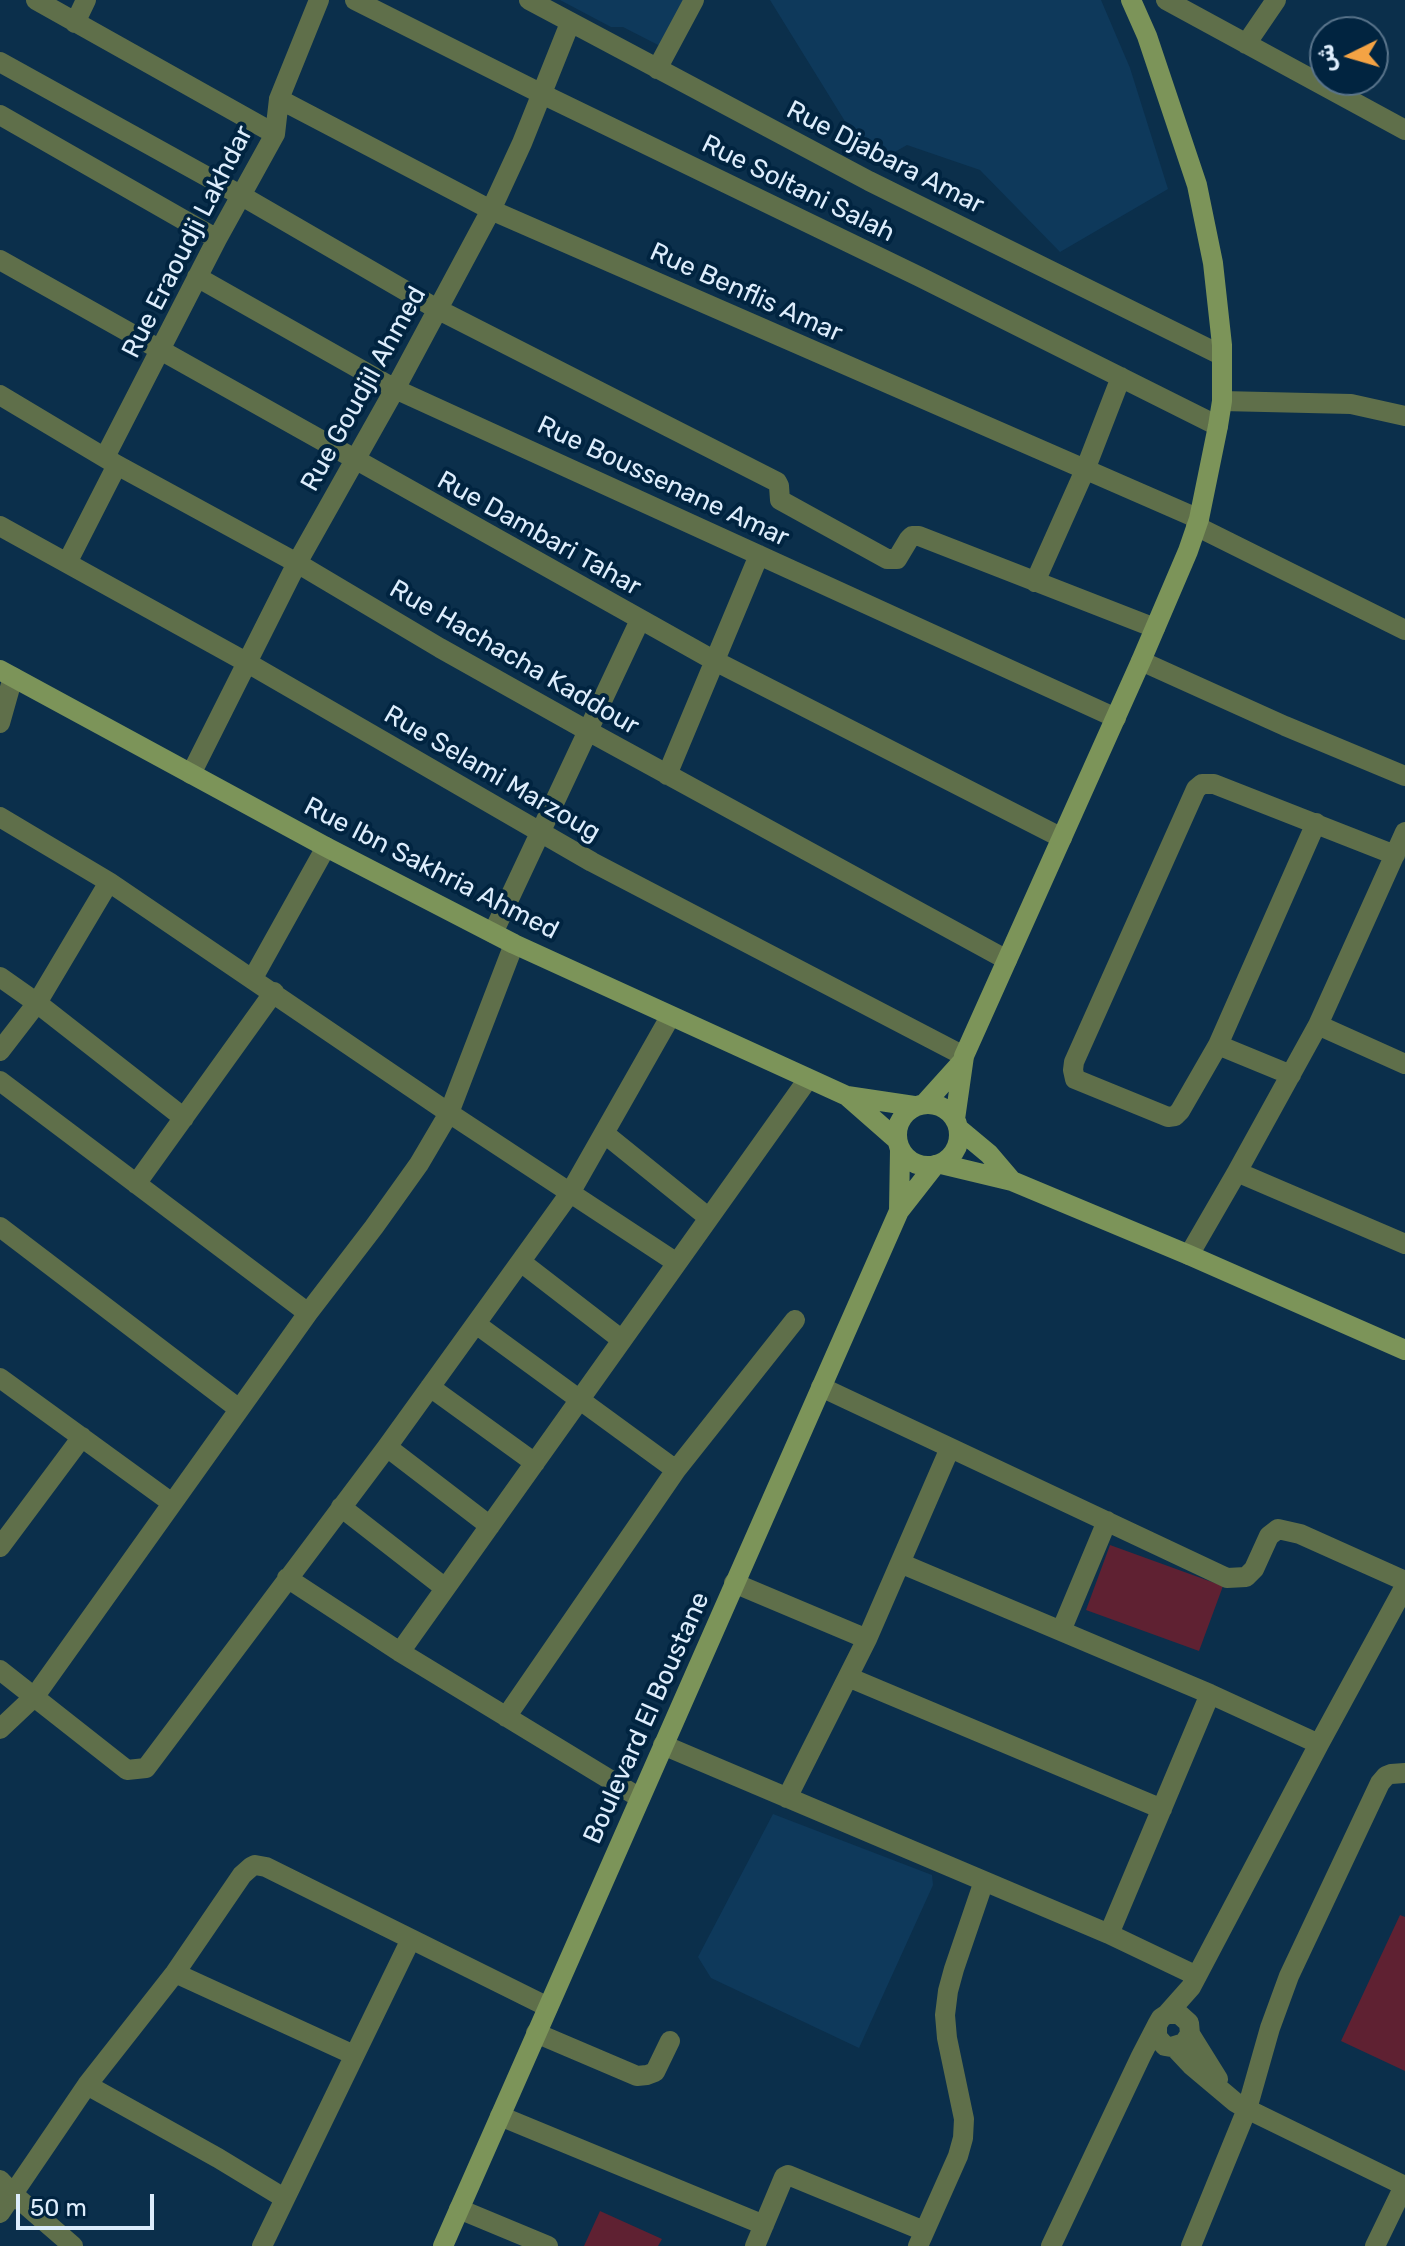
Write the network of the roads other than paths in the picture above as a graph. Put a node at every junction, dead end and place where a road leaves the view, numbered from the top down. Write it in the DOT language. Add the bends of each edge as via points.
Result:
graph roads {
  1 [pos="36,0"];
  2 [pos="86,0"];
  3 [pos="319,0"];
  4 [pos="355,0"];
  5 [pos="529,0"];
  6 [pos="694,0"];
  7 [pos="1131,0"];
  8 [pos="1166,0"];
  9 [pos="1276,0"];
  10 [pos="75,23"];
  11 [pos="570,23"];
  12 [pos="1246,44"];
  13 [pos="0,62"];
  14 [pos="657,69"];
  15 [pos="542,94"];
  16 [pos="279,99"];
  17 [pos="0,115"];
  18 [pos="1405,130"];
  19 [pos="275,134"];
  20 [pos="242,196"];
  21 [pos="491,210"];
  22 [pos="217,239"];
  23 [pos="0,260"];
  24 [pos="197,277"];
  25 [pos="437,309"];
  26 [pos="160,351"];
  27 [pos="1221,355"];
  28 [pos="1121,377"];
  29 [pos="395,389"];
  30 [pos="0,395"];
  31 [pos="1222,401"];
  32 [pos="1405,416"];
  33 [pos="1218,426"];
  34 [pos="355,460"];
  35 [pos="111,461"];
  36 [pos="1085,470"];
  37 [pos="1198,522"];
  38 [pos="0,526"];
  39 [pos="759,555"];
  40 [pos="67,563"];
  41 [pos="297,563"];
  42 [pos="1035,582"];
  43 [pos="640,620"];
  44 [pos="1155,628"];
  45 [pos="1405,630"];
  46 [pos="715,661"];
  47 [pos="1141,661"];
  48 [pos="246,662"];
  49 [pos="6,673"];
  50 [pos="1116,718"];
  51 [pos="0,723"];
  52 [pos="588,731"];
  53 [pos="191,774"];
  54 [pos="667,775"];
  55 [pos="1405,776"];
  56 [pos="0,817"];
  57 [pos="1316,823"];
  58 [pos="541,831"];
  59 [pos="1405,832"];
  60 [pos="1062,838"];
  61 [pos="326,847"];
  62 [pos="1395,855"];
  63 [pos="109,882"];
  64 [pos="493,933"];
  65 [pos="514,944"];
  66 [pos="1007,960"];
  67 [pos="0,977"];
  68 [pos="253,978"];
  69 [pos="274,992"];
  70 [pos="37,1003"];
  71 [pos="670,1017"];
  72 [pos="1318,1025"];
  73 [pos="1218,1045"];
  74 [pos="0,1051"];
  75 [pos="963,1059"];
  76 [pos="1405,1064"];
  77 [pos="1291,1075"];
  78 [pos="808,1079"];
  79 [pos="0,1081"];
  80 [pos="847,1096"];
  81 [pos="920,1105"];
  82 [pos="449,1113"];
  83 [pos="184,1118"];
  84 [pos="957,1124"];
  85 [pos="605,1134"];
  86 [pos="898,1145"];
  87 [pos="938,1164"];
  88 [pos="1237,1172"];
  89 [pos="1012,1181"];
  90 [pos="136,1184"];
  91 [pos="570,1193"];
  92 [pos="899,1211"];
  93 [pos="709,1218"];
  94 [pos="0,1227"];
  95 [pos="1405,1244"];
  96 [pos="1189,1255"];
  97 [pos="521,1262"];
  98 [pos="677,1263"];
  99 [pos="308,1313"];
  100 [pos="795,1320"];
  101 [pos="476,1324"];
  102 [pos="622,1340"];
  103 [pos="1405,1350"];
  104 [pos="0,1378"];
  105 [pos="430,1387"];
  106 [pos="821,1387"];
  107 [pos="581,1399"];
  108 [pos="239,1409"];
  109 [pos="82,1437"];
  110 [pos="387,1447"];
  111 [pos="950,1448"];
  112 [pos="535,1463"];
  113 [pos="676,1470"];
  114 [pos="172,1503"];
  115 [pos="341,1507"];
  116 [pos="1107,1521"];
  117 [pos="490,1526"];
  118 [pos="0,1547"];
  119 [pos="900,1563"];
  120 [pos="287,1578"];
  121 [pos="734,1583"];
  122 [pos="1405,1584"];
  123 [pos="445,1588"];
  124 [pos="1061,1631"];
  125 [pos="867,1639"];
  126 [pos="400,1652"];
  127 [pos="0,1670"];
  128 [pos="848,1677"];
  129 [pos="1210,1694"];
  130 [pos="35,1696"];
  131 [pos="506,1717"];
  132 [pos="0,1729"];
  133 [pos="1319,1744"];
  134 [pos="663,1745"];
  135 [pos="1405,1773"];
  136 [pos="640,1798"];
  137 [pos="787,1798"];
  138 [pos="1162,1809"];
  139 [pos="984,1881"];
  140 [pos="1109,1934"];
  141 [pos="411,1939"];
  142 [pos="175,1973"];
  143 [pos="1194,1982"];
  144 [pos="548,2007"];
  145 [pos="1162,2019"];
  146 [pos="536,2033"];
  147 [pos="1181,2038"];
  148 [pos="670,2041"];
  149 [pos="354,2055"];
  150 [pos="1141,2056"];
  151 [pos="87,2085"];
  152 [pos="1241,2106"];
  153 [pos="500,2116"];
  154 [pos="1404,2186"];
  155 [pos="6,2187"];
  156 [pos="284,2198"];
  157 [pos="459,2209"];
  158 [pos="0,2213"];
  159 [pos="764,2225"];
  160 [pos="921,2238"];
  161 [pos="73,2246"];
  162 [pos="262,2246"];
  163 [pos="443,2246"];
  164 [pos="548,2246"];
  165 [pos="755,2246"];
  166 [pos="1051,2246"];
  167 [pos="1191,2246"];
  168 [pos="1375,2246"];
  1 -- 10 [label="street"];
  2 -- 10 [label="street"];
  3 -- 16 [label="street, Rue Eraoudji Lakhdar"];
  4 -- 15 [label="street, Rue Soltani Salah"];
  5 -- 11 [label="street, Rue Djabara Amar"];
  6 -- 14 [label="street"];
  7 -- 27 [label="main road" via="1197,185 1213,263"];
  8 -- 12 [label="street"];
  9 -- 12 [label="street"];
  10 -- 19 [label="street"];
  11 -- 14 [label="street, Rue Djabara Amar"];
  11 -- 15 [label="street, Rue Goudjil Ahmed"];
  12 -- 18 [label="street"];
  13 -- 20 [label="street"];
  14 -- 27 [label="street, Rue Djabara Amar" via="869,181"];
  15 -- 21 [label="street, Rue Goudjil Ahmed"];
  15 -- 28 [label="street, Rue Soltani Salah"];
  16 -- 19 [label="street, Rue Eraoudji Lakhdar"];
  16 -- 21 [label="street, Rue Benflis Amar"];
  17 -- 22 [label="street"];
  19 -- 20 [label="street, Rue Eraoudji Lakhdar"];
  20 -- 22 [label="street, Rue Eraoudji Lakhdar"];
  20 -- 25 [label="street"];
  21 -- 25 [label="street, Rue Goudjil Ahmed"];
  21 -- 36 [label="street, Rue Benflis Amar"];
  22 -- 24 [label="street, Rue Eraoudji Lakhdar"];
  23 -- 26 [label="street, Rue Dambari Tahar"];
  24 -- 26 [label="street, Rue Eraoudji Lakhdar"];
  24 -- 29 [label="street, Rue Boussenane Amar"];
  25 -- 29 [label="street, Rue Goudjil Ahmed"];
  25 -- 42 [label="street" via="773,480 780,500 887,559 897,559 909,539 919,536"];
  26 -- 34 [label="street, Rue Dambari Tahar"];
  26 -- 35 [label="street, Rue Eraoudji Lakhdar"];
  27 -- 31 [label="main road"];
  28 -- 33 [label="street, Rue Soltani Salah"];
  28 -- 36 [label="street"];
  29 -- 34 [label="street, Rue Goudjil Ahmed"];
  29 -- 39 [label="street, Rue Boussenane Amar"];
  30 -- 35 [label="street, Rue Hachacha Kaddour"];
  31 -- 32 [label="street" via="1351,404"];
  31 -- 33 [label="main road"];
  33 -- 37 [label="main road"];
  34 -- 41 [label="street, Rue Goudjil Ahmed"];
  34 -- 43 [label="street, Rue Dambari Tahar"];
  35 -- 40 [label="street, Rue Eraoudji Lakhdar"];
  35 -- 41 [label="street, Rue Hachacha Kaddour"];
  36 -- 37 [label="street, Rue Benflis Amar"];
  36 -- 42 [label="street"];
  37 -- 44 [label="main road"];
  37 -- 45 [label="street, Rue Benflis Amar"];
  38 -- 40 [label="street, Rue Selami Marzoug"];
  39 -- 46 [label="street"];
  39 -- 50 [label="street, Rue Boussenane Amar"];
  40 -- 48 [label="street, Rue Selami Marzoug"];
  41 -- 48 [label="street, Rue Goudjil Ahmed"];
  41 -- 52 [label="street, Rue Hachacha Kaddour"];
  42 -- 44 [label="street"];
  43 -- 46 [label="street, Rue Dambari Tahar"];
  43 -- 52 [label="street"];
  44 -- 47 [label="main road"];
  46 -- 54 [label="street"];
  46 -- 60 [label="street, Rue Dambari Tahar"];
  47 -- 50 [label="main road"];
  47 -- 55 [label="street"];
  48 -- 53 [label="street, Rue Goudjil Ahmed"];
  48 -- 58 [label="street, Rue Selami Marzoug"];
  49 -- 51 [label="street"];
  49 -- 53 [label="main road, Rue Ibn Sakhria Ahmed"];
  50 -- 60 [label="main road"];
  52 -- 54 [label="street, Rue Hachacha Kaddour"];
  52 -- 58 [label="street"];
  53 -- 61 [label="main road, Rue Ibn Sakhria Ahmed"];
  54 -- 66 [label="street, Rue Hachacha Kaddour"];
  56 -- 63 [label="street"];
  57 -- 62 [label="street"];
  57 -- 73 [label="street"];
  57 -- 73 [label="street" via="1214,784 1199,786 1074,1062 1073,1075 1172,1117"];
  58 -- 64 [label="street"];
  58 -- 75 [label="street, Rue Selami Marzoug"];
  59 -- 62 [label="street"];
  60 -- 66 [label="main road"];
  61 -- 64 [label="main road, Rue Ibn Sakhria Ahmed"];
  61 -- 68 [label="street"];
  62 -- 72 [label="street"];
  63 -- 68 [label="street"];
  63 -- 70 [label="street"];
  64 -- 65 [label="main road, Rue Ibn Sakhria Ahmed"];
  65 -- 71 [label="main road, Rue Ibn Sakhria Ahmed"];
  65 -- 82 [label="street"];
  66 -- 75 [label="main road"];
  67 -- 70 [label="street"];
  68 -- 69 [label="street"];
  69 -- 82 [label="street"];
  69 -- 83 [label="street"];
  70 -- 74 [label="street"];
  70 -- 83 [label="street"];
  71 -- 78 [label="main road, Rue Ibn Sakhria Ahmed"];
  71 -- 85 [label="street"];
  72 -- 76 [label="street"];
  72 -- 77 [label="street"];
  73 -- 77 [label="street"];
  75 -- 81 [label="main road"];
  75 -- 84 [label="main road"];
  77 -- 88 [label="street"];
  78 -- 80 [label="main road, Rue Ibn Sakhria Ahmed"];
  78 -- 93 [label="street"];
  79 -- 90 [label="street"];
  80 -- 81 [label="main road"];
  80 -- 86 [label="main road"];
  81 -- 84 [label="main road" via="946,1109"];
  81 -- 86 [label="main road" via="901,1118"];
  82 -- 91 [label="street"];
  82 -- 99 [label="street" via="419,1164"];
  83 -- 90 [label="street"];
  84 -- 87 [label="main road" via="955,1151"];
  84 -- 89 [label="main road"];
  85 -- 91 [label="street"];
  85 -- 93 [label="street"];
  86 -- 87 [label="main road" via="920,1166"];
  86 -- 92 [label="main road"];
  87 -- 89 [label="main road"];
  87 -- 92 [label="main road"];
  88 -- 95 [label="street"];
  88 -- 96 [label="street"];
  89 -- 96 [label="main road"];
  90 -- 99 [label="street"];
  91 -- 97 [label="street"];
  91 -- 98 [label="street"];
  92 -- 106 [label="main road, Boulevard El Boustane"];
  93 -- 98 [label="street"];
  94 -- 108 [label="street"];
  96 -- 103 [label="main road"];
  97 -- 101 [label="street"];
  97 -- 102 [label="street"];
  98 -- 102 [label="street"];
  99 -- 108 [label="street"];
  100 -- 113 [label="street"];
  101 -- 105 [label="street"];
  101 -- 107 [label="street"];
  102 -- 107 [label="street"];
  104 -- 109 [label="street"];
  105 -- 110 [label="street"];
  105 -- 112 [label="street"];
  106 -- 111 [label="street"];
  106 -- 121 [label="main road, Boulevard El Boustane"];
  107 -- 112 [label="street"];
  107 -- 113 [label="street"];
  108 -- 114 [label="street"];
  109 -- 114 [label="street"];
  109 -- 118 [label="street"];
  110 -- 115 [label="street"];
  110 -- 117 [label="street"];
  111 -- 116 [label="street"];
  111 -- 119 [label="street"];
  112 -- 117 [label="street"];
  113 -- 131 [label="street"];
  114 -- 130 [label="street"];
  115 -- 120 [label="street"];
  115 -- 123 [label="street"];
  116 -- 122 [label="street" via="1227,1578 1246,1577 1278,1529 1300,1534"];
  116 -- 124 [label="street"];
  117 -- 123 [label="street"];
  119 -- 124 [label="street"];
  119 -- 125 [label="street"];
  120 -- 126 [label="street"];
  120 -- 130 [label="street" via="146,1768 127,1770"];
  121 -- 125 [label="street"];
  121 -- 134 [label="main road, Boulevard El Boustane"];
  122 -- 133 [label="street"];
  123 -- 126 [label="street"];
  124 -- 129 [label="street"];
  125 -- 128 [label="street"];
  126 -- 131 [label="street"];
  127 -- 130 [label="street"];
  128 -- 137 [label="street"];
  128 -- 138 [label="street"];
  129 -- 133 [label="street"];
  129 -- 138 [label="street"];
  130 -- 132 [label="street"];
  131 -- 136 [label="street"];
  133 -- 143 [label="street"];
  134 -- 136 [label="main road, Boulevard El Boustane"];
  134 -- 137 [label="street"];
  135 -- 152 [label="street" via="1391,1774 1380,1783 1289,1976"];
  136 -- 144 [label="main road, Boulevard El Boustane"];
  137 -- 139 [label="street"];
  138 -- 140 [label="street"];
  139 -- 140 [label="street"];
  139 -- 160 [label="street" via="954,1969 945,2015 963,2138"];
  140 -- 143 [label="street"];
  141 -- 142 [label="street" via="255,1865 242,1875"];
  141 -- 144 [label="street"];
  141 -- 149 [label="street"];
  142 -- 149 [label="street"];
  142 -- 151 [label="street"];
  143 -- 145 [label="street"];
  143 -- 147 [label="street"];
  144 -- 146 [label="main road, Boulevard El Boustane"];
  145 -- 147 [label="street" via="1179,2014"];
  145 -- 147 [label="street" via="1157,2037 1165,2046"];
  145 -- 150 [label="street"];
  146 -- 148 [label="street" via="637,2076 655,2072"];
  146 -- 153 [label="main road, Boulevard El Boustane"];
  147 -- 150 [label="street"];
  147 -- 152 [label="street" via="1191,2065"];
  149 -- 156 [label="street"];
  150 -- 166 [label="street"];
  151 -- 155 [label="street"];
  151 -- 156 [label="street"];
  152 -- 154 [label="street"];
  152 -- 167 [label="street"];
  153 -- 157 [label="main road, Boulevard El Boustane"];
  153 -- 159 [label="street"];
  154 -- 168 [label="street"];
  155 -- 158 [label="street"];
  155 -- 161 [label="street"];
  156 -- 162 [label="street"];
  157 -- 163 [label="main road, Boulevard El Boustane"];
  157 -- 164 [label="street"];
  159 -- 160 [label="street" via="788,2175"];
  159 -- 165 [label="street"];
}
